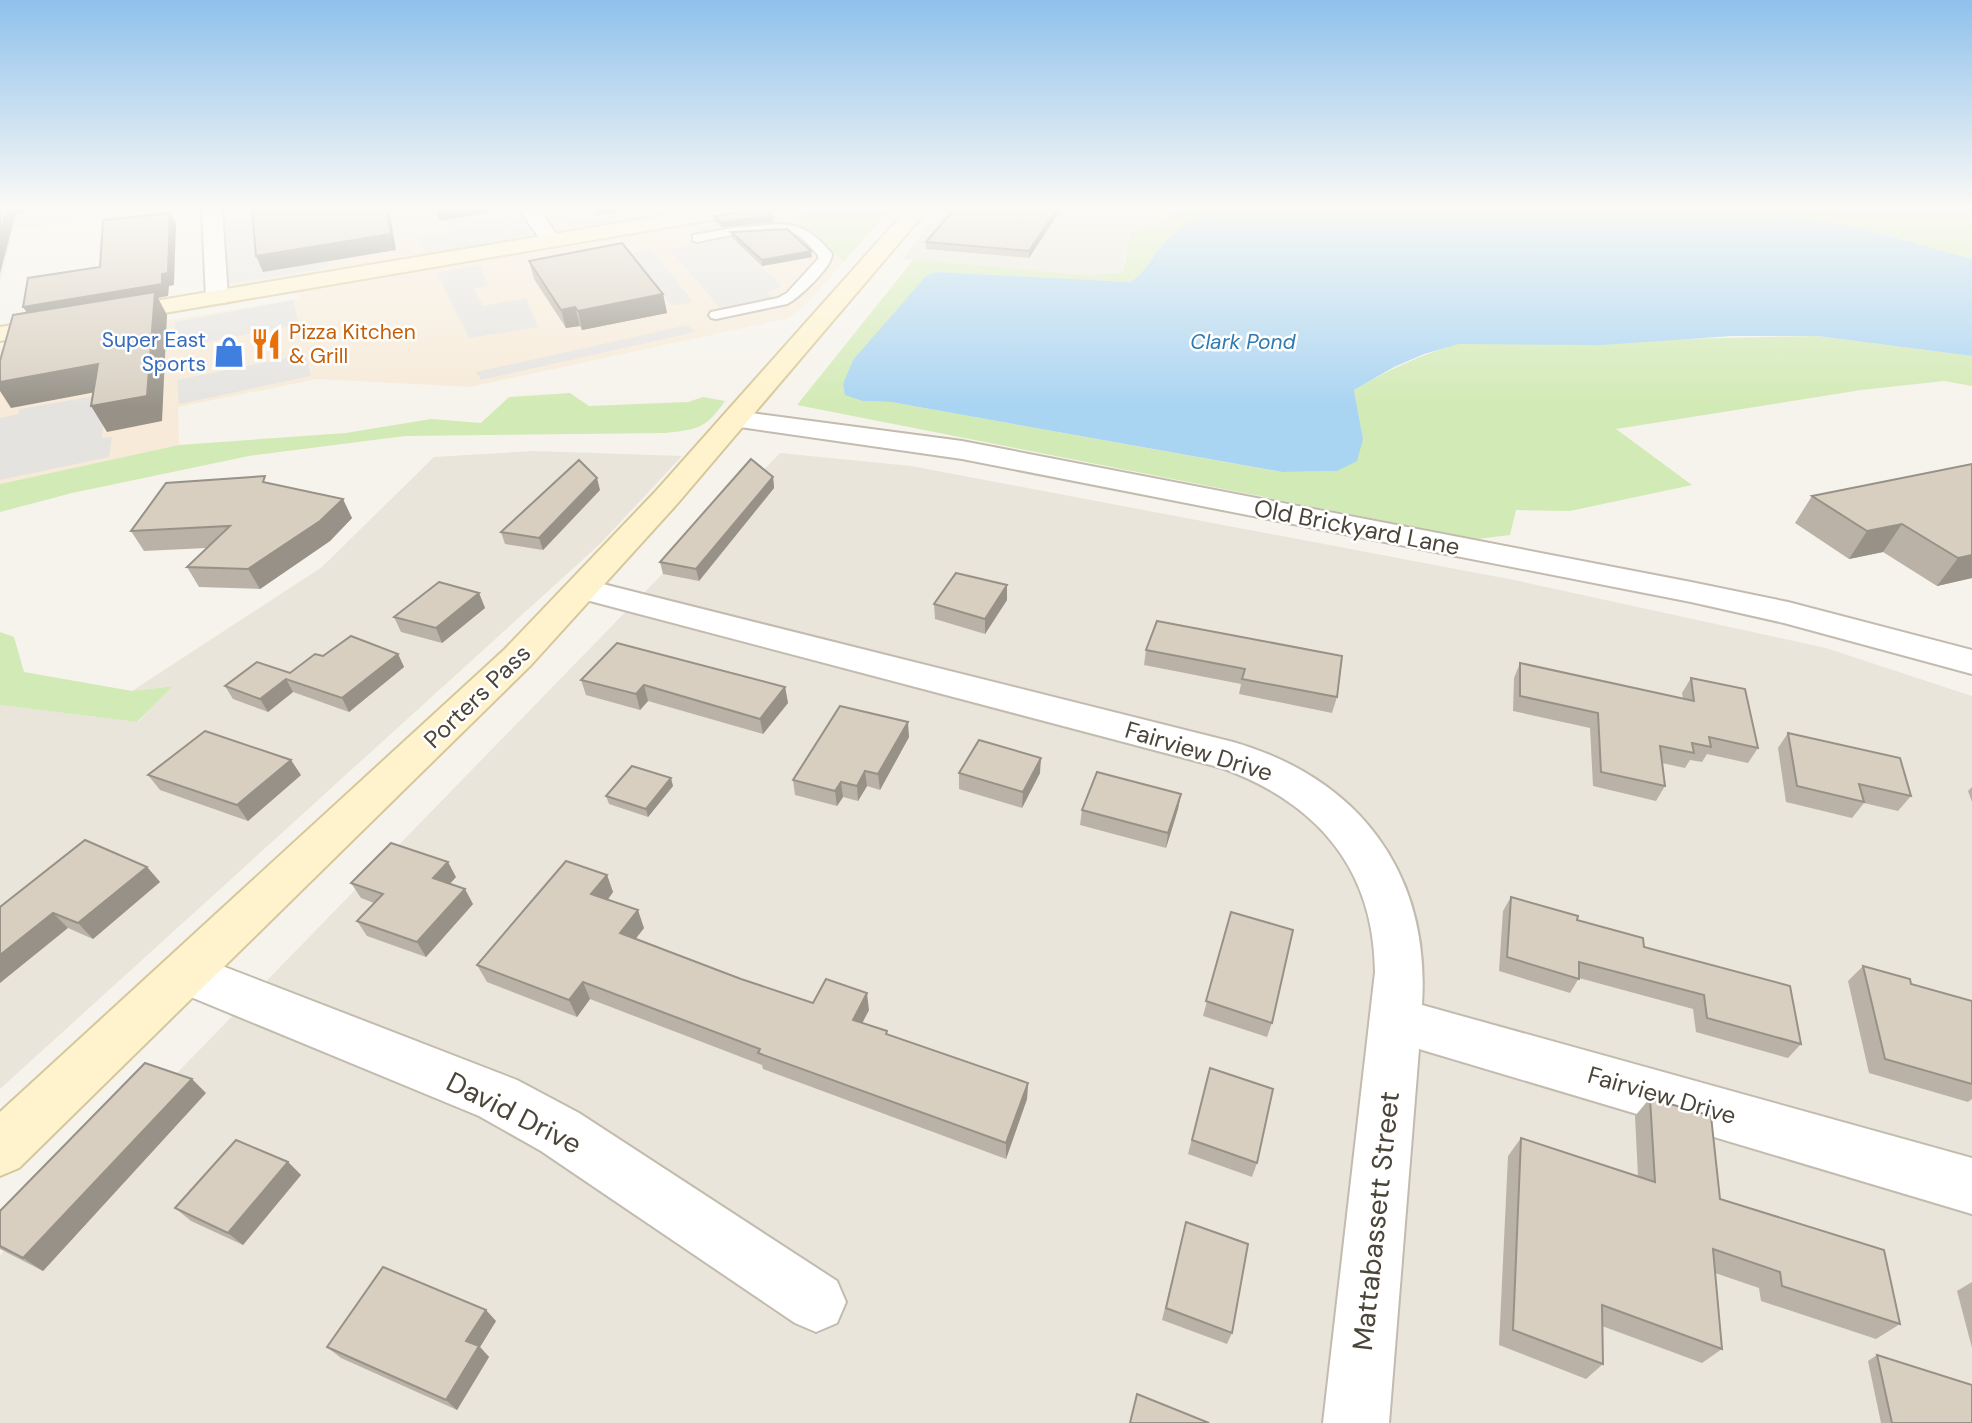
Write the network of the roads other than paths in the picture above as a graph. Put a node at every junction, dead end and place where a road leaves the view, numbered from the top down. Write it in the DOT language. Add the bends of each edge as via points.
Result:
graph roads {
  1 [pos="216,275"];
  2 [pos="349,275"];
  3 [pos="811,275"];
  4 [pos="860,275"];
  5 [pos="217,298"];
  6 [pos="716,315"];
  7 [pos="0,334"];
  8 [pos="736,419"];
  9 [pos="583,589"];
  10 [pos="1972,662"];
  11 [pos="186,973"];
  12 [pos="1396,1020"];
  13 [pos="0,1149"];
  14 [pos="1972,1186"];
  15 [pos="816,1302"];
  16 [pos="1356,1423"];
  1 -- 5 [label="street"];
  2 -- 5 [label="street"];
  3 -- 6 [label="lane" via="782,301"];
  4 -- 8 [label="street, Porters Pass"];
  5 -- 7 [label="street"];
  8 -- 9 [label="street, Porters Pass"];
  8 -- 10 [label="street, Old Brickyard Lane" via="962,450 1691,592"];
  9 -- 11 [label="street, Porters Pass" via="518,657"];
  9 -- 12 [label="street, Fairview Drive" via="1233,756 1276,772 1312,794 1350,828 1375,868 1394,929 1399,966"];
  11 -- 13 [label="street, Porters Pass"];
  11 -- 15 [label="street, David Drive" via="498,1098 560,1132"];
  12 -- 14 [label="street, Fairview Drive"];
  12 -- 16 [label="street, Mattabassett Street"];
}
